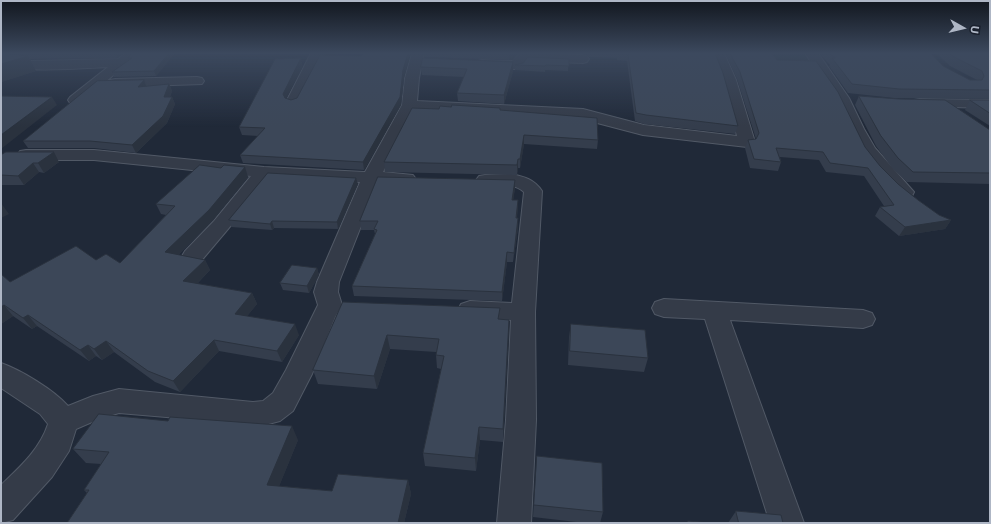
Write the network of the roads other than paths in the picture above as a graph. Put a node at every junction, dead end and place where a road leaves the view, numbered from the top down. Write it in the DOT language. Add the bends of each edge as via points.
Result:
graph roads {
  1 [pos="103,77"];
  2 [pos="305,77"];
  3 [pos="416,77"];
  4 [pos="728,77"];
  5 [pos="832,77"];
  6 [pos="197,81"];
  7 [pos="96,83"];
  8 [pos="293,102"];
  9 [pos="902,103"];
  10 [pos="944,104"];
  11 [pos="990,104"];
  12 [pos="409,105"];
  13 [pos="66,107"];
  14 [pos="964,117"];
  15 [pos="25,141"];
  16 [pos="264,172"];
  17 [pos="371,178"];
  18 [pos="426,179"];
  19 [pos="465,180"];
  20 [pos="919,204"];
  21 [pos="193,256"];
  22 [pos="664,308"];
  23 [pos="446,310"];
  24 [pos="523,312"];
  25 [pos="715,312"];
  26 [pos="863,319"];
  27 [pos="1,374"];
  28 [pos="64,421"];
  29 [pos="1,508"];
  30 [pos="514,523"];
  31 [pos="787,523"];
  1 -- 7 [label="street"];
  2 -- 8 [label="street"];
  3 -- 12 [label="street"];
  4 -- 12 [label="street" via="747,142 643,130 583,114"];
  5 -- 20 [label="street" via="850,99 856,129 868,150 885,172"];
  6 -- 7 [label="street"];
  7 -- 13 [label="street"];
  9 -- 10 [label="street"];
  10 -- 11 [label="street"];
  10 -- 14 [label="street"];
  12 -- 17 [label="street"];
  15 -- 16 [label="street" via="10,153 94,155"];
  16 -- 17 [label="street"];
  16 -- 21 [label="street"];
  17 -- 18 [label="street"];
  17 -- 28 [label="street" via="328,282 326,292 342,306 323,317 283,402 270,412 253,415 119,401 93,408"];
  19 -- 24 [label="street" via="523,182 533,191"];
  22 -- 25 [label="street"];
  23 -- 24 [label="street"];
  24 -- 30 [label="street" via="521,420"];
  25 -- 26 [label="street"];
  25 -- 31 [label="street"];
  27 -- 28 [label="street" via="50,405"];
  28 -- 29 [label="street" via="58,441 41,467"];
}
